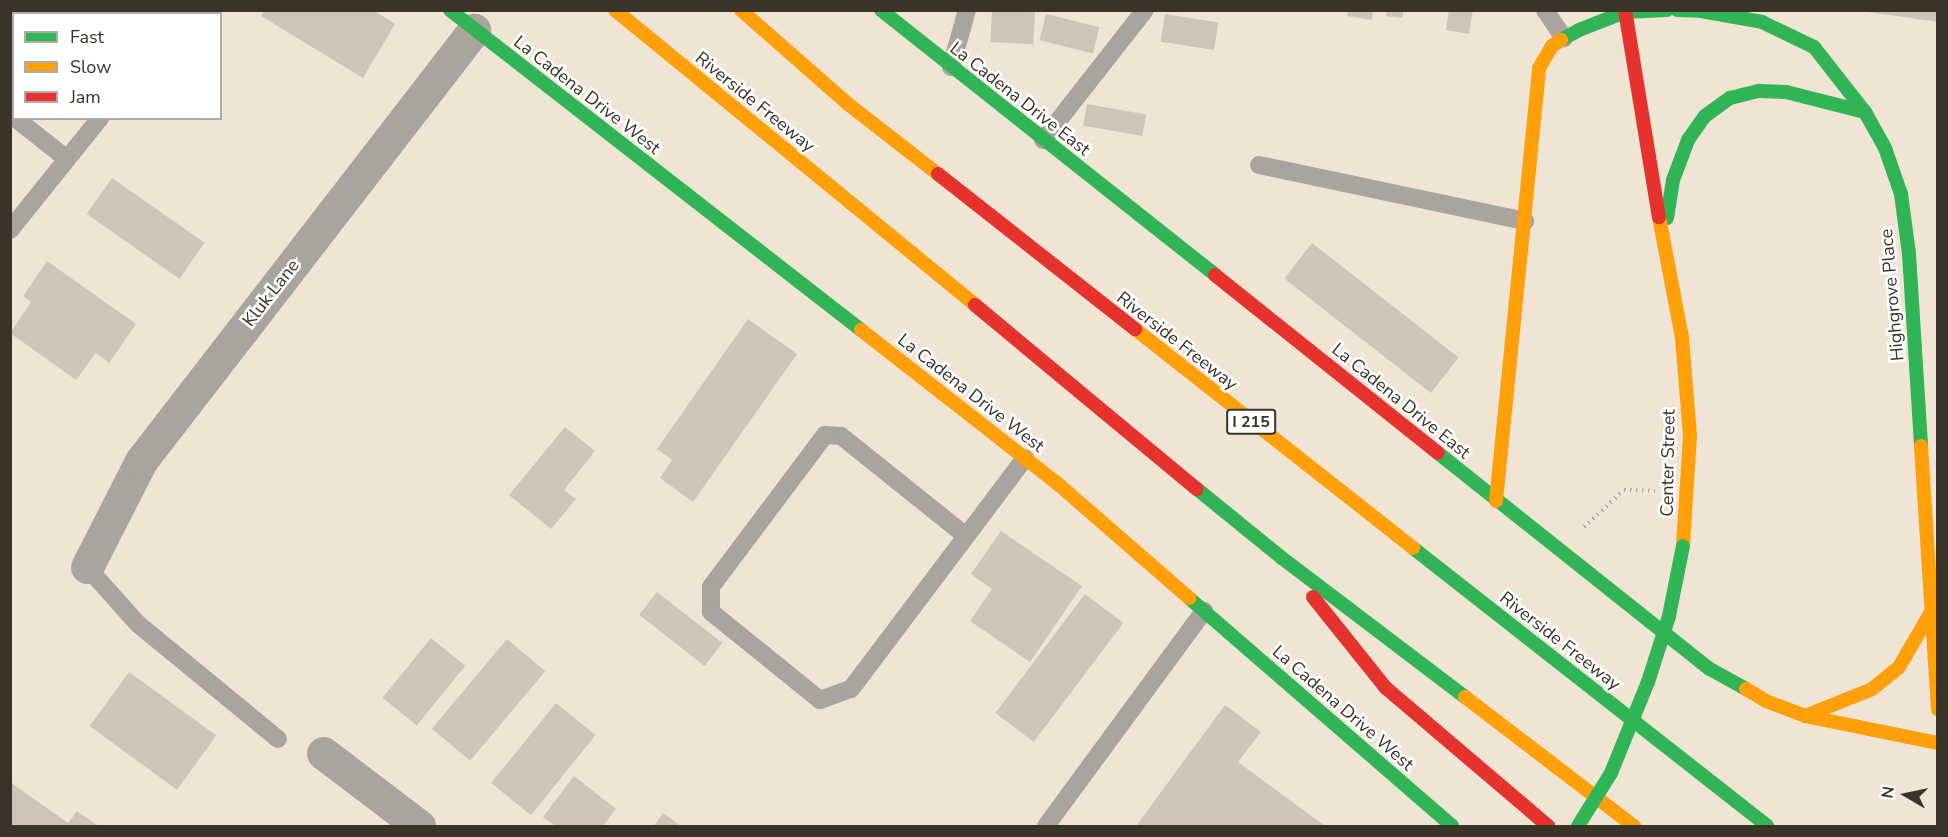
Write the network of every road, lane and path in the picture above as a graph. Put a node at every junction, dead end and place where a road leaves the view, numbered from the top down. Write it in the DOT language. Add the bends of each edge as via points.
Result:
graph roads {
  1 [pos="615,10"];
  2 [pos="741,10"];
  3 [pos="881,10"];
  4 [pos="967,10"];
  5 [pos="1145,10"];
  6 [pos="1545,10"];
  7 [pos="1667,10"];
  8 [pos="1677,10"];
  9 [pos="1625,11"];
  10 [pos="462,20"];
  11 [pos="1564,38"];
  12 [pos="951,66"];
  13 [pos="1865,112"];
  14 [pos="17,120"];
  15 [pos="98,120"];
  16 [pos="1043,140"];
  17 [pos="67,159"];
  18 [pos="1259,165"];
  19 [pos="1525,221"];
  20 [pos="10,230"];
  21 [pos="1663,240"];
  22 [pos="1025,458"];
  23 [pos="1686,491"];
  24 [pos="1496,501"];
  25 [pos="1601,512"];
  26 [pos="966,536"];
  27 [pos="1282,558"];
  28 [pos="87,567"];
  29 [pos="1204,611"];
  30 [pos="1931,612"];
  31 [pos="1938,709"];
  32 [pos="1804,716"];
  33 [pos="278,739"];
  34 [pos="1938,743"];
  35 [pos="323,753"];
  36 [pos="419,826"];
  37 [pos="1046,826"];
  38 [pos="1452,826"];
  39 [pos="1548,826"];
  40 [pos="1578,826"];
  41 [pos="1634,826"];
  42 [pos="1767,826"];
  1 -- 27 [label="main road, Riverside Freeway"];
  2 -- 42 [label="main road, Riverside Freeway / I 215" via="866,118"];
  3 -- 12 [label="main road, La Cadena Drive East"];
  4 -- 12 [label="lane"];
  5 -- 16 [label="lane"];
  6 -- 11 [label="lane"];
  7 -- 9 [label="main road"];
  8 -- 13 [label="main road, Highgrove Place" via="1762,22 1814,47"];
  9 -- 11 [label="main road"];
  9 -- 21 [label="main road, Center Street"];
  10 -- 22 [label="main road, La Cadena Drive West"];
  10 -- 28 [label="street, Kluk Lane" via="141,461"];
  11 -- 19 [label="main road" via="1552,46 1539,68"];
  12 -- 16 [label="main road, La Cadena Drive East"];
  13 -- 21 [label="main road" via="1785,92 1759,91 1730,98 1705,116 1688,140 1673,180"];
  13 -- 30 [label="main road, Highgrove Place" via="1885,148 1901,194 1909,254"];
  14 -- 17 [label="lane"];
  15 -- 17 [label="lane"];
  16 -- 24 [label="main road, La Cadena Drive East"];
  17 -- 20 [label="lane"];
  18 -- 19 [label="lane"];
  19 -- 24 [label="main road"];
  21 -- 23 [label="main road, Center Street" via="1682,338 1690,435"];
  22 -- 26 [label="lane"];
  22 -- 29 [label="main road, La Cadena Drive West"];
  23 -- 25 [label="path" via="1624,490"];
  23 -- 40 [label="main road, Center Street, bridge" via="1683,546 1669,616 1648,682 1611,773"];
  24 -- 32 [label="main road, La Cadena Drive East" via="1710,669 1766,701"];
  26 -- 26 [label="lane" via="851,689 820,700 711,612 711,587 825,435 841,436"];
  27 -- 39 [label="main road" via="1386,688"];
  27 -- 41 [label="main road, Riverside Freeway"];
  28 -- 33 [label="lane" via="138,624"];
  29 -- 37 [label="lane"];
  29 -- 38 [label="main road, La Cadena Drive West"];
  30 -- 31 [label="main road, Highgrove Place"];
  30 -- 32 [label="main road" via="1899,667 1872,689"];
  32 -- 34 [label="main road, La Cadena Drive East"];
  35 -- 36 [label="street"];
}
